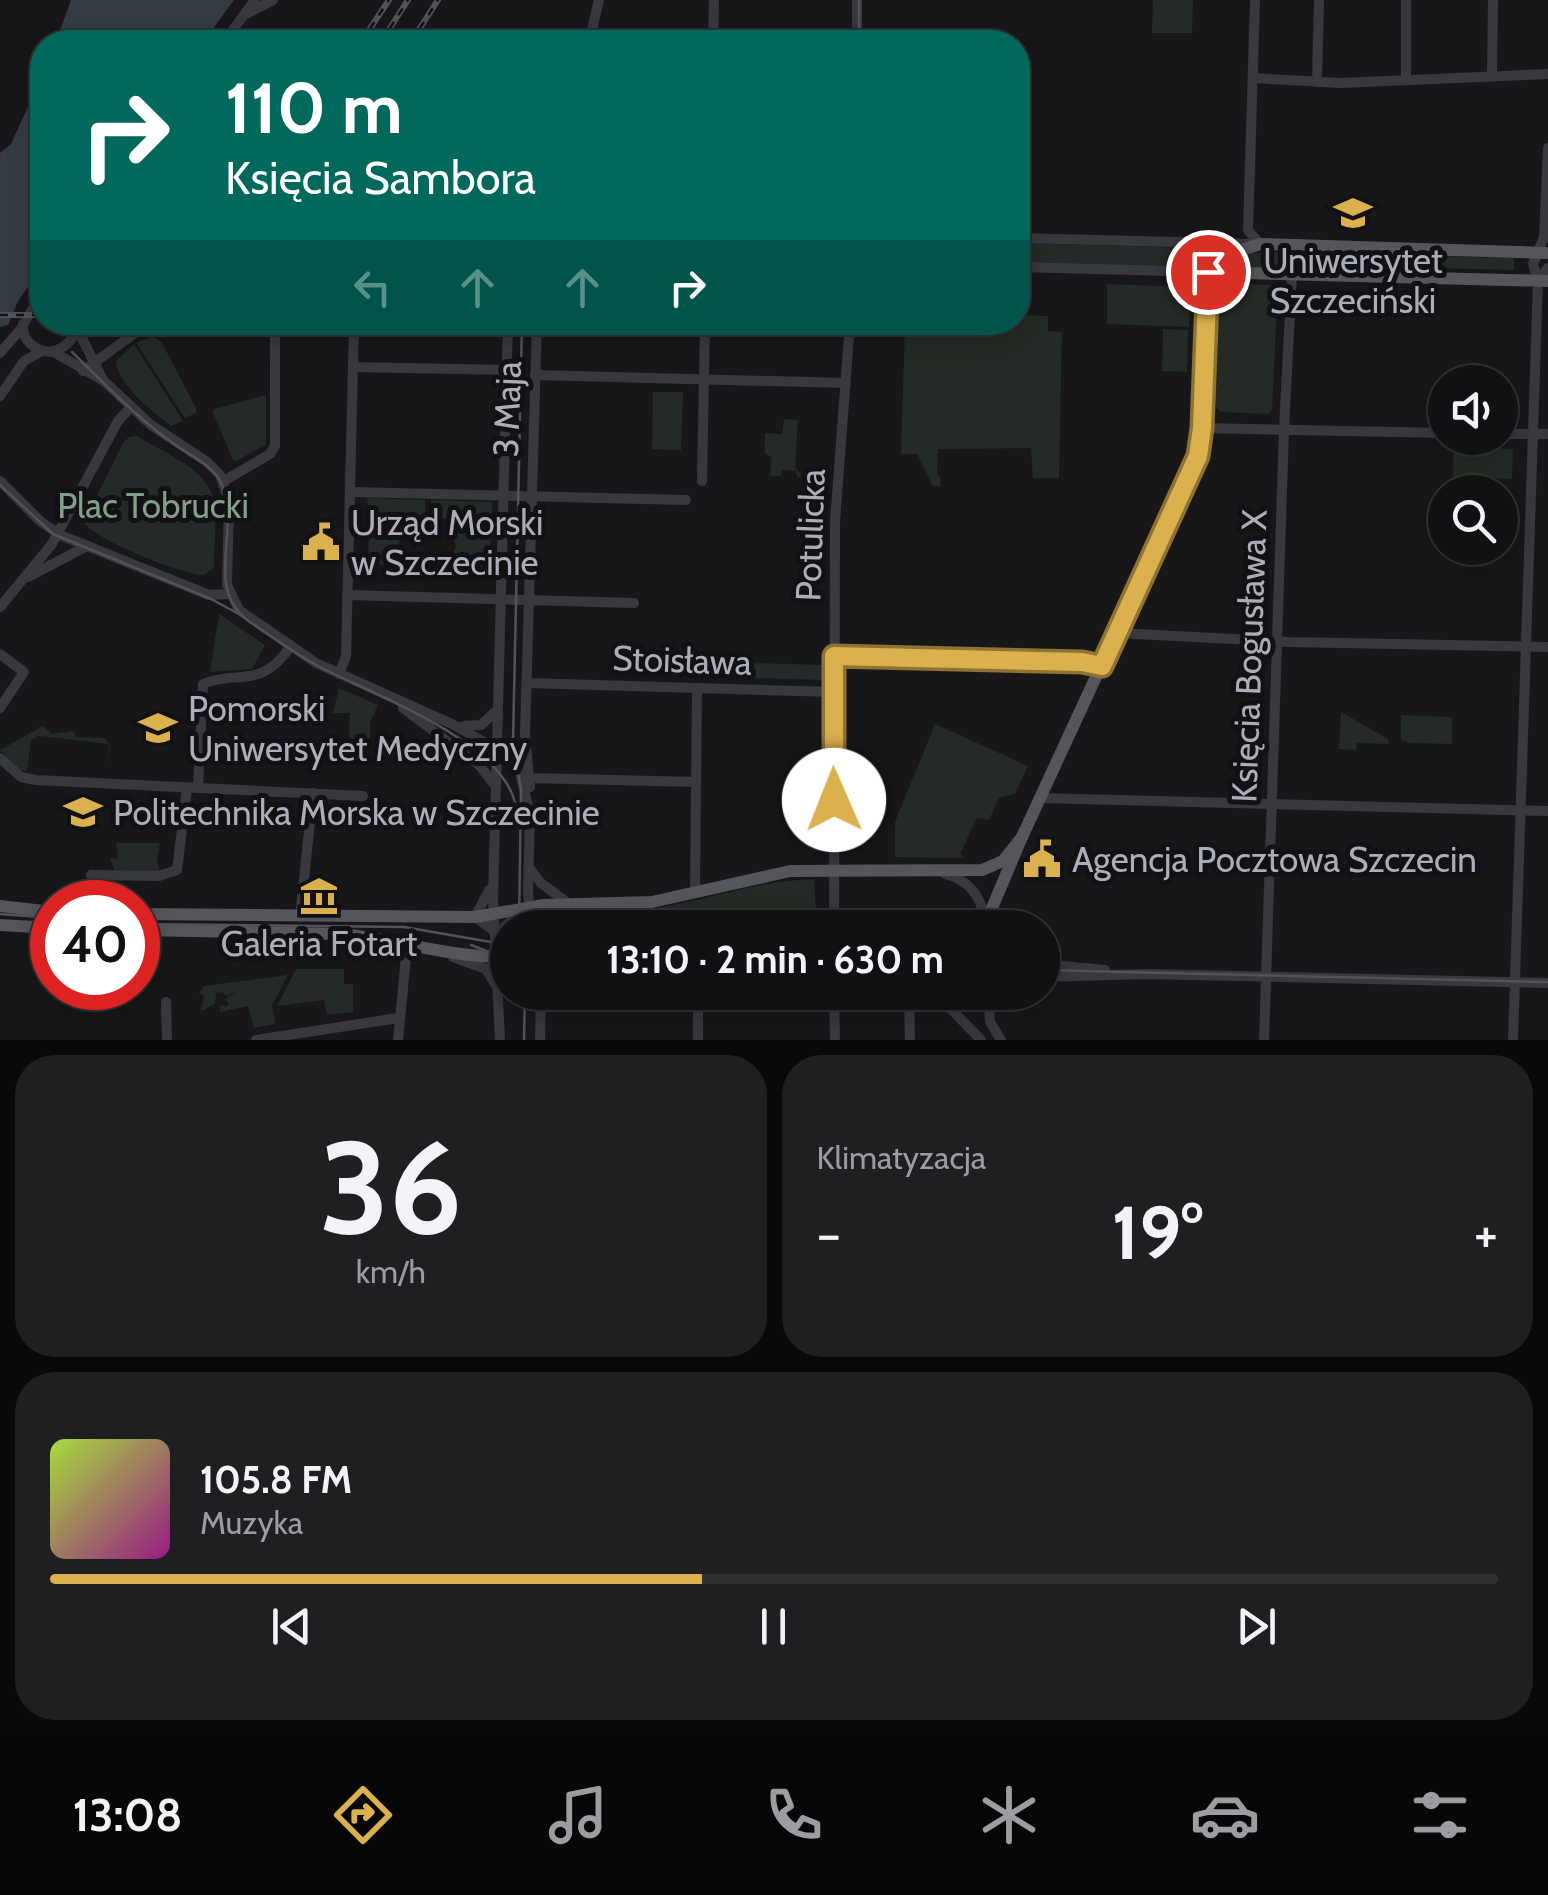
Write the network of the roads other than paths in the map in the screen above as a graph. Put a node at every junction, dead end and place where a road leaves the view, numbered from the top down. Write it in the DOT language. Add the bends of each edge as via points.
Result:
graph roads {
  1 [pos="255,0"];
  2 [pos="273,0"];
  3 [pos="599,0"];
  4 [pos="714,0"];
  5 [pos="857,0"];
  6 [pos="1255,0"];
  7 [pos="1318,0"];
  8 [pos="1406,0"];
  9 [pos="1493,0"];
  10 [pos="245,14"];
  11 [pos="233,30"];
  12 [pos="593,30"];
  13 [pos="714,30"];
  14 [pos="857,30"];
  15 [pos="1548,74"];
  16 [pos="1492,76"];
  17 [pos="1253,78"];
  18 [pos="1406,79"];
  19 [pos="1316,82"];
  20 [pos="1548,148"];
  21 [pos="1547,184"];
  22 [pos="1548,192"];
  23 [pos="1248,230"];
  24 [pos="1030,238"];
  25 [pos="1234,243"];
  26 [pos="1260,244"];
  27 [pos="1544,252"];
  28 [pos="1030,267"];
  29 [pos="1548,268"];
  30 [pos="1208,272"];
  31 [pos="1292,274"];
  32 [pos="1543,281"];
  33 [pos="30,313"];
  34 [pos="23,324"];
  35 [pos="72,335"];
  36 [pos="82,335"];
  37 [pos="131,335"];
  38 [pos="274,335"];
  39 [pos="354,335"];
  40 [pos="508,335"];
  41 [pos="537,335"];
  42 [pos="705,335"];
  43 [pos="849,335"];
  44 [pos="49,352"];
  45 [pos="0,353"];
  46 [pos="95,360"];
  47 [pos="353,368"];
  48 [pos="83,370"];
  49 [pos="507,370"];
  50 [pos="535,375"];
  51 [pos="704,379"];
  52 [pos="104,381"];
  53 [pos="846,383"];
  54 [pos="0,396"];
  55 [pos="131,407"];
  56 [pos="1202,428"];
  57 [pos="1284,430"];
  58 [pos="1428,433"];
  59 [pos="1518,434"];
  60 [pos="1532,434"];
  61 [pos="1548,434"];
  62 [pos="0,481"];
  63 [pos="224,481"];
  64 [pos="702,482"];
  65 [pos="350,492"];
  66 [pos="504,496"];
  67 [pos="532,496"];
  68 [pos="686,500"];
  69 [pos="58,534"];
  70 [pos="87,546"];
  71 [pos="23,580"];
  72 [pos="229,594"];
  73 [pos="347,595"];
  74 [pos="500,600"];
  75 [pos="530,601"];
  76 [pos="634,603"];
  77 [pos="0,607"];
  78 [pos="1117,633"];
  79 [pos="1276,641"];
  80 [pos="291,646"];
  81 [pos="1524,647"];
  82 [pos="1548,647"];
  83 [pos="0,654"];
  84 [pos="834,656"];
  85 [pos="1102,666"];
  86 [pos="339,674"];
  87 [pos="528,684"];
  88 [pos="697,688"];
  89 [pos="834,692"];
  90 [pos="386,695"];
  91 [pos="497,704"];
  92 [pos="0,708"];
  93 [pos="452,724"];
  94 [pos="496,748"];
  95 [pos="0,758"];
  96 [pos="529,778"];
  97 [pos="696,782"];
  98 [pos="192,788"];
  99 [pos="313,793"];
  100 [pos="494,794"];
  101 [pos="363,796"];
  102 [pos="1040,798"];
  103 [pos="1272,804"];
  104 [pos="1518,810"];
  105 [pos="1548,811"];
  106 [pos="530,814"];
  107 [pos="1022,837"];
  108 [pos="530,868"];
  109 [pos="836,869"];
  110 [pos="924,871"];
  111 [pos="493,874"];
  112 [pos="91,876"];
  113 [pos="695,892"];
  114 [pos="569,904"];
  115 [pos="0,906"];
  116 [pos="529,907"];
  117 [pos="30,909"];
  118 [pos="498,910"];
  119 [pos="525,910"];
  120 [pos="529,910"];
  121 [pos="834,910"];
  122 [pos="983,910"];
  123 [pos="992,910"];
  124 [pos="160,914"];
  125 [pos="300,917"];
  126 [pos="475,917"];
  127 [pos="490,924"];
  128 [pos="30,928"];
  129 [pos="4,929"];
  130 [pos="160,930"];
  131 [pos="407,946"];
  132 [pos="433,951"];
  133 [pos="490,957"];
  134 [pos="1060,966"];
  135 [pos="490,974"];
  136 [pos="1146,974"];
  137 [pos="1060,976"];
  138 [pos="1266,977"];
  139 [pos="1514,983"];
  140 [pos="1548,984"];
  141 [pos="166,1002"];
  142 [pos="498,1010"];
  143 [pos="541,1010"];
  144 [pos="545,1010"];
  145 [pos="700,1010"];
  146 [pos="832,1010"];
  147 [pos="910,1010"];
  148 [pos="952,1010"];
  149 [pos="989,1010"];
  150 [pos="398,1018"];
  151 [pos="540,1036"];
  152 [pos="910,1036"];
  153 [pos="167,1040"];
  154 [pos="256,1040"];
  155 [pos="398,1040"];
  156 [pos="500,1040"];
  157 [pos="698,1040"];
  158 [pos="835,1040"];
  159 [pos="981,1040"];
  160 [pos="1001,1040"];
  161 [pos="1264,1040"];
  162 [pos="1513,1040"];
  1 -- 10 [label="street"];
  2 -- 10 [label="street"];
  3 -- 12 [label="street"];
  4 -- 13 [label="street"];
  5 -- 14 [label="street"];
  6 -- 17 [label="street"];
  7 -- 19 [label="street"];
  8 -- 18 [label="street"];
  9 -- 16 [label="street"];
  10 -- 11 [label="street"];
  15 -- 16 [label="street"];
  16 -- 18 [label="street"];
  17 -- 19 [label="street"];
  17 -- 23 [label="street"];
  18 -- 19 [label="street"];
  20 -- 21 [label="street"];
  21 -- 22 [label="street"];
  21 -- 27 [label="street"];
  23 -- 25 [label="street"];
  23 -- 26 [label="street"];
  24 -- 25 [label="street"];
  25 -- 26 [label="street"];
  26 -- 27 [label="main road"];
  26 -- 30 [label="main road" via="1230,253"];
  27 -- 32 [label="street" via="1534,264"];
  28 -- 30 [label="street"];
  29 -- 32 [label="street"];
  30 -- 31 [label="main road"];
  30 -- 56 [label="main road"];
  31 -- 32 [label="main road"];
  31 -- 57 [label="street, Księcia Bogusława X"];
  32 -- 60 [label="street"];
  33 -- 34 [label="street"];
  34 -- 44 [label="street" via="27,340"];
  34 -- 45 [label="street"];
  35 -- 44 [label="street"];
  36 -- 46 [label="street"];
  37 -- 46 [label="street"];
  38 -- 63 [label="street" via="273,452"];
  39 -- 47 [label="street"];
  40 -- 49 [label="street, 3 Maja"];
  41 -- 50 [label="street, 3 Maja"];
  42 -- 51 [label="street"];
  43 -- 53 [label="street, Potulicka"];
  44 -- 48 [label="street"];
  44 -- 54 [label="street" via="24,360"];
  46 -- 48 [label="street"];
  46 -- 52 [label="street"];
  47 -- 49 [label="street"];
  47 -- 65 [label="street"];
  48 -- 52 [label="street"];
  49 -- 66 [label="street, 3 Maja"];
  50 -- 51 [label="street"];
  50 -- 67 [label="street, 3 Maja"];
  51 -- 53 [label="street"];
  51 -- 64 [label="street"];
  52 -- 55 [label="street"];
  53 -- 84 [label="street, Potulicka"];
  55 -- 63 [label="street"];
  55 -- 69 [label="street"];
  56 -- 57 [label="street"];
  56 -- 78 [label="main road" via="1194,466"];
  57 -- 58 [label="street"];
  57 -- 79 [label="street, Księcia Bogusława X"];
  59 -- 60 [label="street"];
  60 -- 61 [label="street"];
  60 -- 81 [label="street"];
  62 -- 69 [label="street"];
  63 -- 72 [label="street"];
  65 -- 66 [label="street"];
  65 -- 73 [label="street"];
  66 -- 67 [label="street, 3 Maja"];
  66 -- 74 [label="street, 3 Maja"];
  67 -- 68 [label="street"];
  67 -- 75 [label="street, 3 Maja"];
  69 -- 70 [label="street"];
  69 -- 71 [label="street"];
  70 -- 71 [label="street"];
  70 -- 72 [label="street" via="208,595"];
  71 -- 77 [label="street"];
  72 -- 80 [label="street" via="246,616"];
  73 -- 74 [label="street"];
  73 -- 86 [label="street" via="346,658"];
  74 -- 75 [label="street"];
  74 -- 91 [label="street, 3 Maja"];
  75 -- 76 [label="street"];
  75 -- 87 [label="street, 3 Maja"];
  78 -- 79 [label="street"];
  78 -- 85 [label="main road"];
  79 -- 81 [label="street"];
  79 -- 103 [label="street, Księcia Bogusława X"];
  80 -- 86 [label="street"];
  80 -- 98 [label="street" via="255,676 203,684"];
  81 -- 82 [label="street"];
  81 -- 104 [label="street"];
  83 -- 92 [label="street" via="24,672"];
  84 -- 85 [label="street"];
  84 -- 89 [label="street, Potulicka"];
  85 -- 102 [label="main road"];
  86 -- 90 [label="street"];
  87 -- 88 [label="street, Stoisława"];
  87 -- 96 [label="street, 3 Maja"];
  88 -- 89 [label="street, Stoisława"];
  88 -- 97 [label="street"];
  89 -- 109 [label="street, Potulicka"];
  90 -- 93 [label="street"];
  90 -- 100 [label="street" via="480,766"];
  91 -- 93 [label="street" via="481,726"];
  91 -- 94 [label="street, 3 Maja"];
  93 -- 94 [label="street"];
  94 -- 100 [label="street, 3 Maja"];
  94 -- 106 [label="street" via="519,770"];
  95 -- 98 [label="street" via="30,779"];
  96 -- 97 [label="street"];
  96 -- 106 [label="street, 3 Maja"];
  97 -- 113 [label="street"];
  98 -- 99 [label="street"];
  98 -- 112 [label="street" via="177,870"];
  99 -- 101 [label="street"];
  99 -- 125 [label="street"];
  100 -- 111 [label="street, 3 Maja"];
  102 -- 103 [label="street"];
  102 -- 107 [label="main road"];
  103 -- 104 [label="street"];
  103 -- 138 [label="street, Księcia Bogusława X"];
  104 -- 105 [label="street"];
  104 -- 139 [label="street"];
  106 -- 108 [label="street, 3 Maja"];
  107 -- 110 [label="main road" via="992,868"];
  107 -- 123 [label="main road"];
  108 -- 114 [label="street"];
  108 -- 116 [label="street, 3 Maja"];
  109 -- 110 [label="main road"];
  109 -- 113 [label="main road" via="790,871"];
  109 -- 121 [label="street, Potulicka"];
  110 -- 122 [label="street" via="970,886"];
  111 -- 118 [label="street"];
  111 -- 126 [label="street"];
  113 -- 114 [label="main road" via="652,902"];
  114 -- 116 [label="main road"];
  115 -- 117 [label="main road"];
  116 -- 119 [label="main road"];
  116 -- 120 [label="street, 3 Maja"];
  124 -- 125 [label="main road"];
  125 -- 126 [label="main road"];
  126 -- 127 [label="main road"];
  128 -- 129 [label="main road"];
  130 -- 131 [label="main road" via="340,934"];
  131 -- 132 [label="main road"];
  131 -- 150 [label="street"];
  132 -- 133 [label="main road"];
  132 -- 135 [label="street"];
  134 -- 136 [label="street"];
  136 -- 137 [label="street"];
  136 -- 138 [label="street"];
  138 -- 139 [label="street"];
  138 -- 161 [label="street, Księcia Bogusława X"];
  139 -- 140 [label="street"];
  139 -- 162 [label="street"];
  141 -- 153 [label="street"];
  142 -- 156 [label="street"];
  143 -- 151 [label="street"];
  144 -- 151 [label="street"];
  145 -- 157 [label="street"];
  146 -- 158 [label="street"];
  147 -- 152 [label="street"];
  148 -- 159 [label="street"];
  149 -- 160 [label="street"];
  150 -- 154 [label="street"];
  150 -- 155 [label="street"];
}
